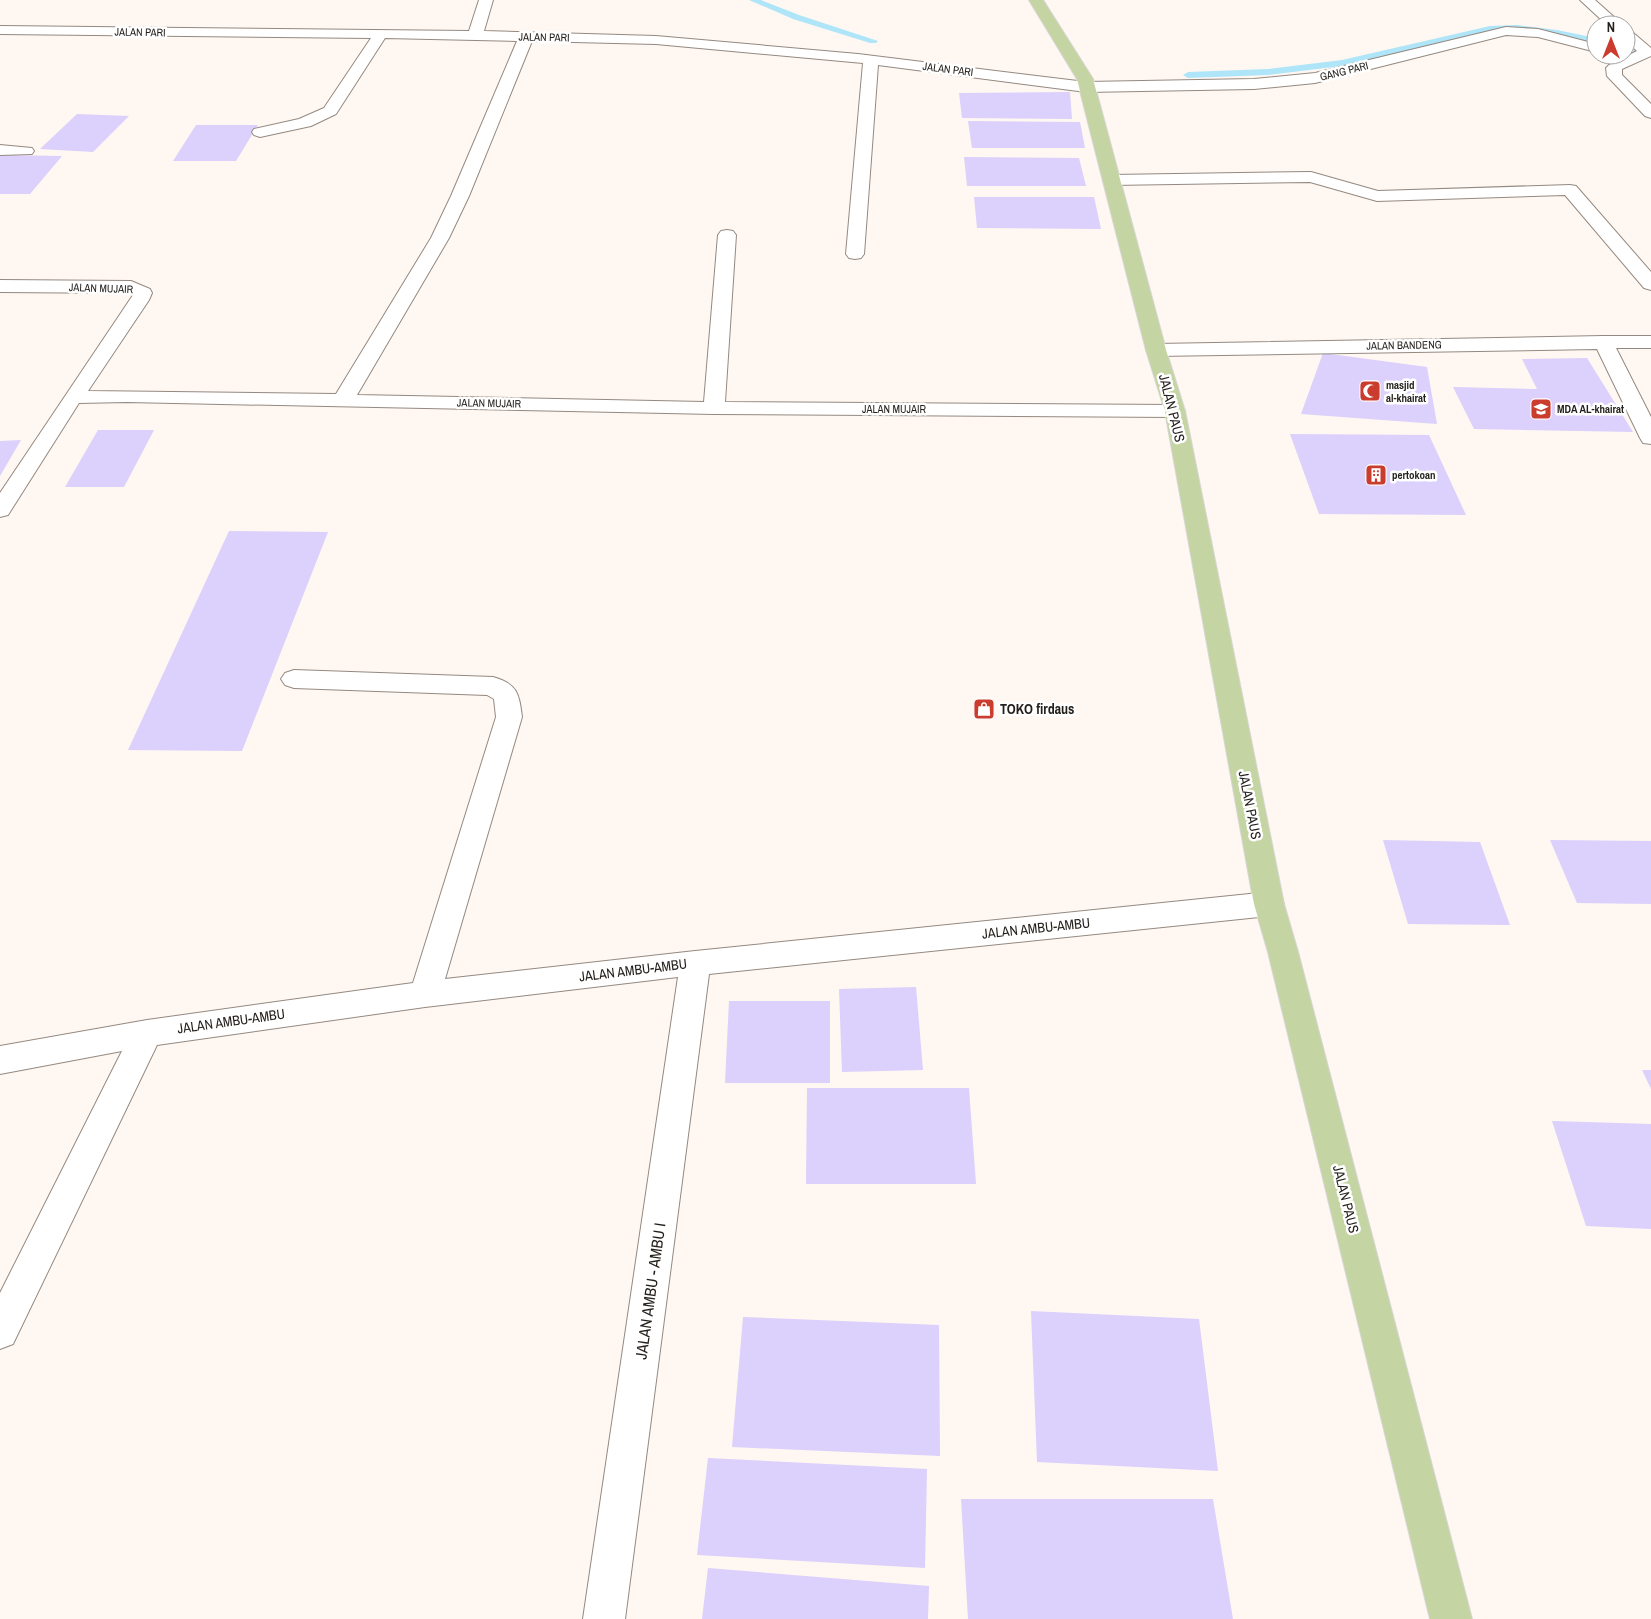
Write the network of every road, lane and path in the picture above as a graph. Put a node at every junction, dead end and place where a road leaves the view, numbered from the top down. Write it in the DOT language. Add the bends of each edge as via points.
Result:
graph roads {
  1 [pos="486,0"];
  2 [pos="1036,0"];
  3 [pos="1587,0"];
  4 [pos="1604,15"];
  5 [pos="0,30"];
  6 [pos="381,34"];
  7 [pos="476,35"];
  8 [pos="526,36"];
  9 [pos="1586,45"];
  10 [pos="1640,56"];
  11 [pos="871,60"];
  12 [pos="1086,87"];
  13 [pos="1651,113"];
  14 [pos="260,132"];
  15 [pos="0,150"];
  16 [pos="26,150"];
  17 [pos="1111,180"];
  18 [pos="727,235"];
  19 [pos="855,254"];
  20 [pos="1651,284"];
  21 [pos="0,286"];
  22 [pos="1603,342"];
  23 [pos="1651,342"];
  24 [pos="1156,350"];
  25 [pos="73,397"];
  26 [pos="343,400"];
  27 [pos="714,408"];
  28 [pos="1175,411"];
  29 [pos="1651,438"];
  30 [pos="0,510"];
  31 [pos="294,679"];
  32 [pos="1269,904"];
  33 [pos="695,963"];
  34 [pos="425,994"];
  35 [pos="147,1033"];
  36 [pos="0,1060"];
  37 [pos="0,1331"];
  38 [pos="604,1619"];
  39 [pos="1451,1619"];
  1 -- 7 [label="street"];
  2 -- 12 [label="main road, JALAN PAUS" via="1085,79"];
  3 -- 4 [label="street"];
  5 -- 6 [label="street, JALAN PARI"];
  6 -- 7 [label="street, JALAN PARI"];
  6 -- 14 [label="street" via="330,111 303,123"];
  7 -- 8 [label="street, JALAN PARI"];
  8 -- 11 [label="street, JALAN PARI" via="656,40"];
  8 -- 26 [label="street" via="440,238"];
  9 -- 12 [label="street, GANG PARI" via="1538,33 1506,31 1315,78 1254,84"];
  10 -- 13 [label="street" via="1619,64 1614,68 1615,76"];
  11 -- 12 [label="street, JALAN PARI"];
  11 -- 19 [label="street"];
  12 -- 17 [label="main road, JALAN PAUS"];
  15 -- 16 [label="street"];
  17 -- 20 [label="street" via="1311,177 1378,196 1570,190"];
  17 -- 24 [label="main road, JALAN PAUS"];
  18 -- 27 [label="street"];
  21 -- 25 [label="street, JALAN MUJAIR" via="131,288 142,293"];
  22 -- 23 [label="street, JALAN BANDENG"];
  22 -- 24 [label="street, JALAN BANDENG"];
  22 -- 29 [label="street"];
  24 -- 28 [label="main road, JALAN PAUS"];
  25 -- 26 [label="street, JALAN MUJAIR"];
  25 -- 30 [label="street"];
  26 -- 27 [label="street, JALAN MUJAIR"];
  27 -- 28 [label="street, JALAN MUJAIR"];
  28 -- 32 [label="main road, JALAN PAUS"];
  31 -- 34 [label="street" via="493,686 506,696 509,717"];
  32 -- 33 [label="street, JALAN AMBU-AMBU"];
  32 -- 39 [label="main road, JALAN PAUS"];
  33 -- 34 [label="street, JALAN AMBU-AMBU"];
  33 -- 38 [label="street, JALAN AMBU - AMBU I"];
  34 -- 35 [label="street, JALAN AMBU-AMBU"];
  35 -- 36 [label="street, JALAN AMBU-AMBU"];
  35 -- 37 [label="street"];
}
